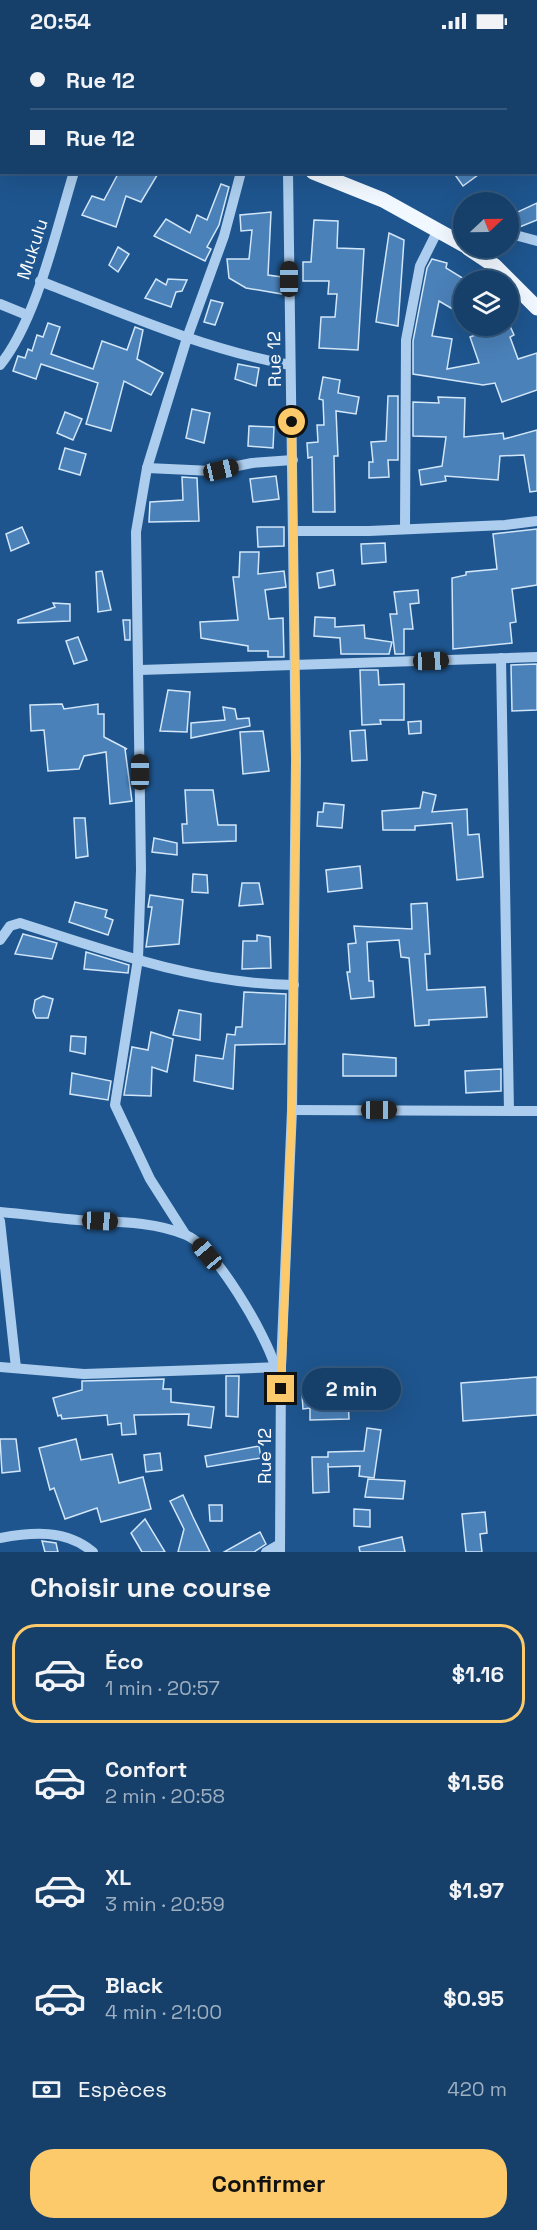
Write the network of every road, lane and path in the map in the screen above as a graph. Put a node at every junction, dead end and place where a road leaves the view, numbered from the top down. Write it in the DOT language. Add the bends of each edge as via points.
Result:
graph roads {
  1 [pos="73,174"];
  2 [pos="240,174"];
  3 [pos="288,174"];
  4 [pos="334,176"];
  5 [pos="438,230"];
  6 [pos="519,236"];
  7 [pos="453,238"];
  8 [pos="537,241"];
  9 [pos="484,258"];
  10 [pos="40,281"];
  11 [pos="0,304"];
  12 [pos="537,308"];
  13 [pos="27,315"];
  14 [pos="187,338"];
  15 [pos="290,365"];
  16 [pos="0,366"];
  17 [pos="293,460"];
  18 [pos="147,468"];
  19 [pos="537,521"];
  20 [pos="405,528"];
  21 [pos="294,531"];
  22 [pos="537,657"];
  23 [pos="501,658"];
  24 [pos="296,666"];
  25 [pos="140,670"];
  26 [pos="0,940"];
  27 [pos="138,959"];
  28 [pos="294,986"];
  29 [pos="292,1110"];
  30 [pos="509,1111"];
  31 [pos="537,1111"];
  32 [pos="0,1212"];
  33 [pos="0,1221"];
  34 [pos="185,1234"];
  35 [pos="278,1366"];
  36 [pos="0,1367"];
  37 [pos="16,1368"];
  38 [pos="0,1538"];
  39 [pos="280,1548"];
  40 [pos="93,1552"];
  41 [pos="266,1552"];
  1 -- 10 [label="street, Mukulu"];
  2 -- 14 [label="street" via="224,236"];
  3 -- 15 [label="street, Rue 12"];
  4 -- 5 [label="main road"];
  5 -- 7 [label="main road"];
  5 -- 20 [label="street" via="420,266 406,340"];
  6 -- 8 [label="street"];
  9 -- 12 [label="main road"];
  10 -- 13 [label="street, Mukulu"];
  10 -- 14 [label="street"];
  11 -- 13 [label="street"];
  13 -- 16 [label="street, Mukulu"];
  14 -- 15 [label="street" via="241,356"];
  14 -- 18 [label="street"];
  15 -- 17 [label="street, Rue 12"];
  17 -- 18 [label="street" via="212,471"];
  17 -- 21 [label="street, Rue 12"];
  18 -- 25 [label="street" via="136,532"];
  19 -- 20 [label="street"];
  20 -- 21 [label="street"];
  21 -- 24 [label="street, Rue 12"];
  22 -- 23 [label="street"];
  23 -- 24 [label="street"];
  23 -- 30 [label="street"];
  24 -- 25 [label="street"];
  24 -- 28 [label="street, Rue 12"];
  25 -- 27 [label="street"];
  26 -- 27 [label="street" via="10,926 20,923"];
  27 -- 28 [label="street" via="228,982"];
  27 -- 34 [label="street" via="115,1105 150,1179"];
  28 -- 29 [label="street, Rue 12"];
  29 -- 30 [label="street"];
  29 -- 35 [label="street, Rue 12"];
  30 -- 31 [label="street"];
  32 -- 34 [label="street" via="129,1222"];
  33 -- 37 [label="street"];
  34 -- 35 [label="street" via="195,1239 231,1282"];
  35 -- 37 [label="street" via="84,1374"];
  35 -- 39 [label="street, Rue 12"];
  36 -- 37 [label="street"];
  38 -- 40 [label="street" via="28,1532 49,1533 84,1544"];
  39 -- 41 [label="street"];
}
